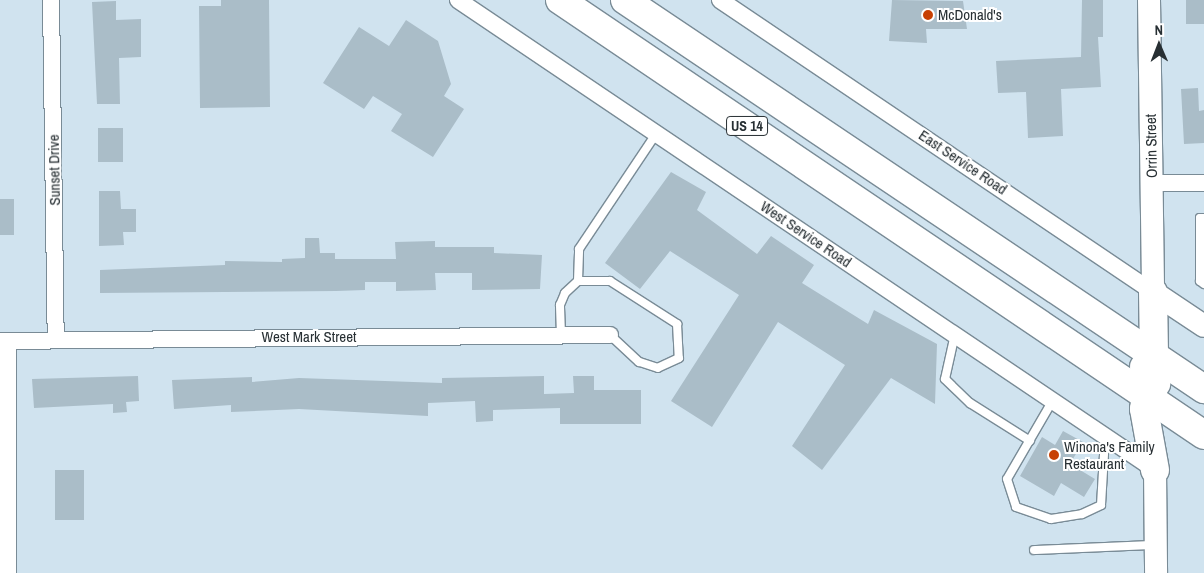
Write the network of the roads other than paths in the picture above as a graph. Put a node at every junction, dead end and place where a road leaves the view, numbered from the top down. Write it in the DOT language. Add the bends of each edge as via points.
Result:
graph roads {
  1 [pos="51,0"];
  2 [pos="458,0"];
  3 [pos="560,0"];
  4 [pos="625,0"];
  5 [pos="720,0"];
  6 [pos="1149,0"];
  7 [pos="770,97"];
  8 [pos="716,105"];
  9 [pos="656,134"];
  10 [pos="1151,183"];
  11 [pos="1204,183"];
  12 [pos="1204,218"];
  13 [pos="578,281"];
  14 [pos="1204,284"];
  15 [pos="1153,292"];
  16 [pos="1092,314"];
  17 [pos="1204,326"];
  18 [pos="955,334"];
  19 [pos="561,335"];
  20 [pos="610,335"];
  21 [pos="56,339"];
  22 [pos="4,341"];
  23 [pos="1154,355"];
  24 [pos="1101,365"];
  25 [pos="1202,388"];
  26 [pos="1146,396"];
  27 [pos="1053,400"];
  28 [pos="1201,433"];
  29 [pos="1106,436"];
  30 [pos="1030,441"];
  31 [pos="1155,470"];
  32 [pos="1156,545"];
  33 [pos="1034,550"];
  34 [pos="8,573"];
  35 [pos="1156,573"];
  1 -- 21 [label="street, Sunset Drive"];
  2 -- 9 [label="street, West Service Road"];
  3 -- 8 [label="highway, US 14"];
  4 -- 7 [label="highway, US 14"];
  5 -- 15 [label="street, East Service Road"];
  6 -- 10 [label="street, Orrin Street"];
  7 -- 8 [label="highway" via="742,90 726,94"];
  7 -- 16 [label="highway, US 14"];
  8 -- 24 [label="highway, US 14"];
  9 -- 13 [label="lane" via="579,249"];
  9 -- 18 [label="street, West Service Road"];
  10 -- 11 [label="street"];
  10 -- 15 [label="street, Orrin Street"];
  12 -- 14 [label="lane" via="1200,218 1200,281"];
  13 -- 19 [label="lane" via="560,305"];
  13 -- 20 [label="lane" via="610,281 677,324 679,358 658,368 638,362"];
  15 -- 16 [label="highway" via="1134,319"];
  15 -- 17 [label="street, East Service Road"];
  15 -- 23 [label="highway"];
  16 -- 23 [label="highway, US 14"];
  18 -- 27 [label="street, West Service Road"];
  18 -- 30 [label="lane" via="945,379 970,403"];
  19 -- 20 [label="street, West Mark Street"];
  19 -- 21 [label="street, West Mark Street"];
  21 -- 22 [label="street, West Mark Street"];
  22 -- 34 [label="street"];
  23 -- 24 [label="highway" via="1139,369"];
  23 -- 25 [label="highway, US 14"];
  24 -- 26 [label="highway, US 14"];
  25 -- 26 [label="highway" via="1162,381"];
  26 -- 28 [label="highway, US 14"];
  26 -- 31 [label="highway" via="1144,421"];
  27 -- 29 [label="street, West Service Road"];
  27 -- 30 [label="lane"];
  28 -- 31 [label="highway" via="1187,429 1171,435 1159,452"];
  29 -- 30 [label="lane" via="1101,505 1082,514 1050,519 1016,507 1007,491 1007,479"];
  29 -- 31 [label="street, West Service Road"];
  31 -- 32 [label="street"];
  32 -- 33 [label="lane"];
  32 -- 35 [label="street"];
}
